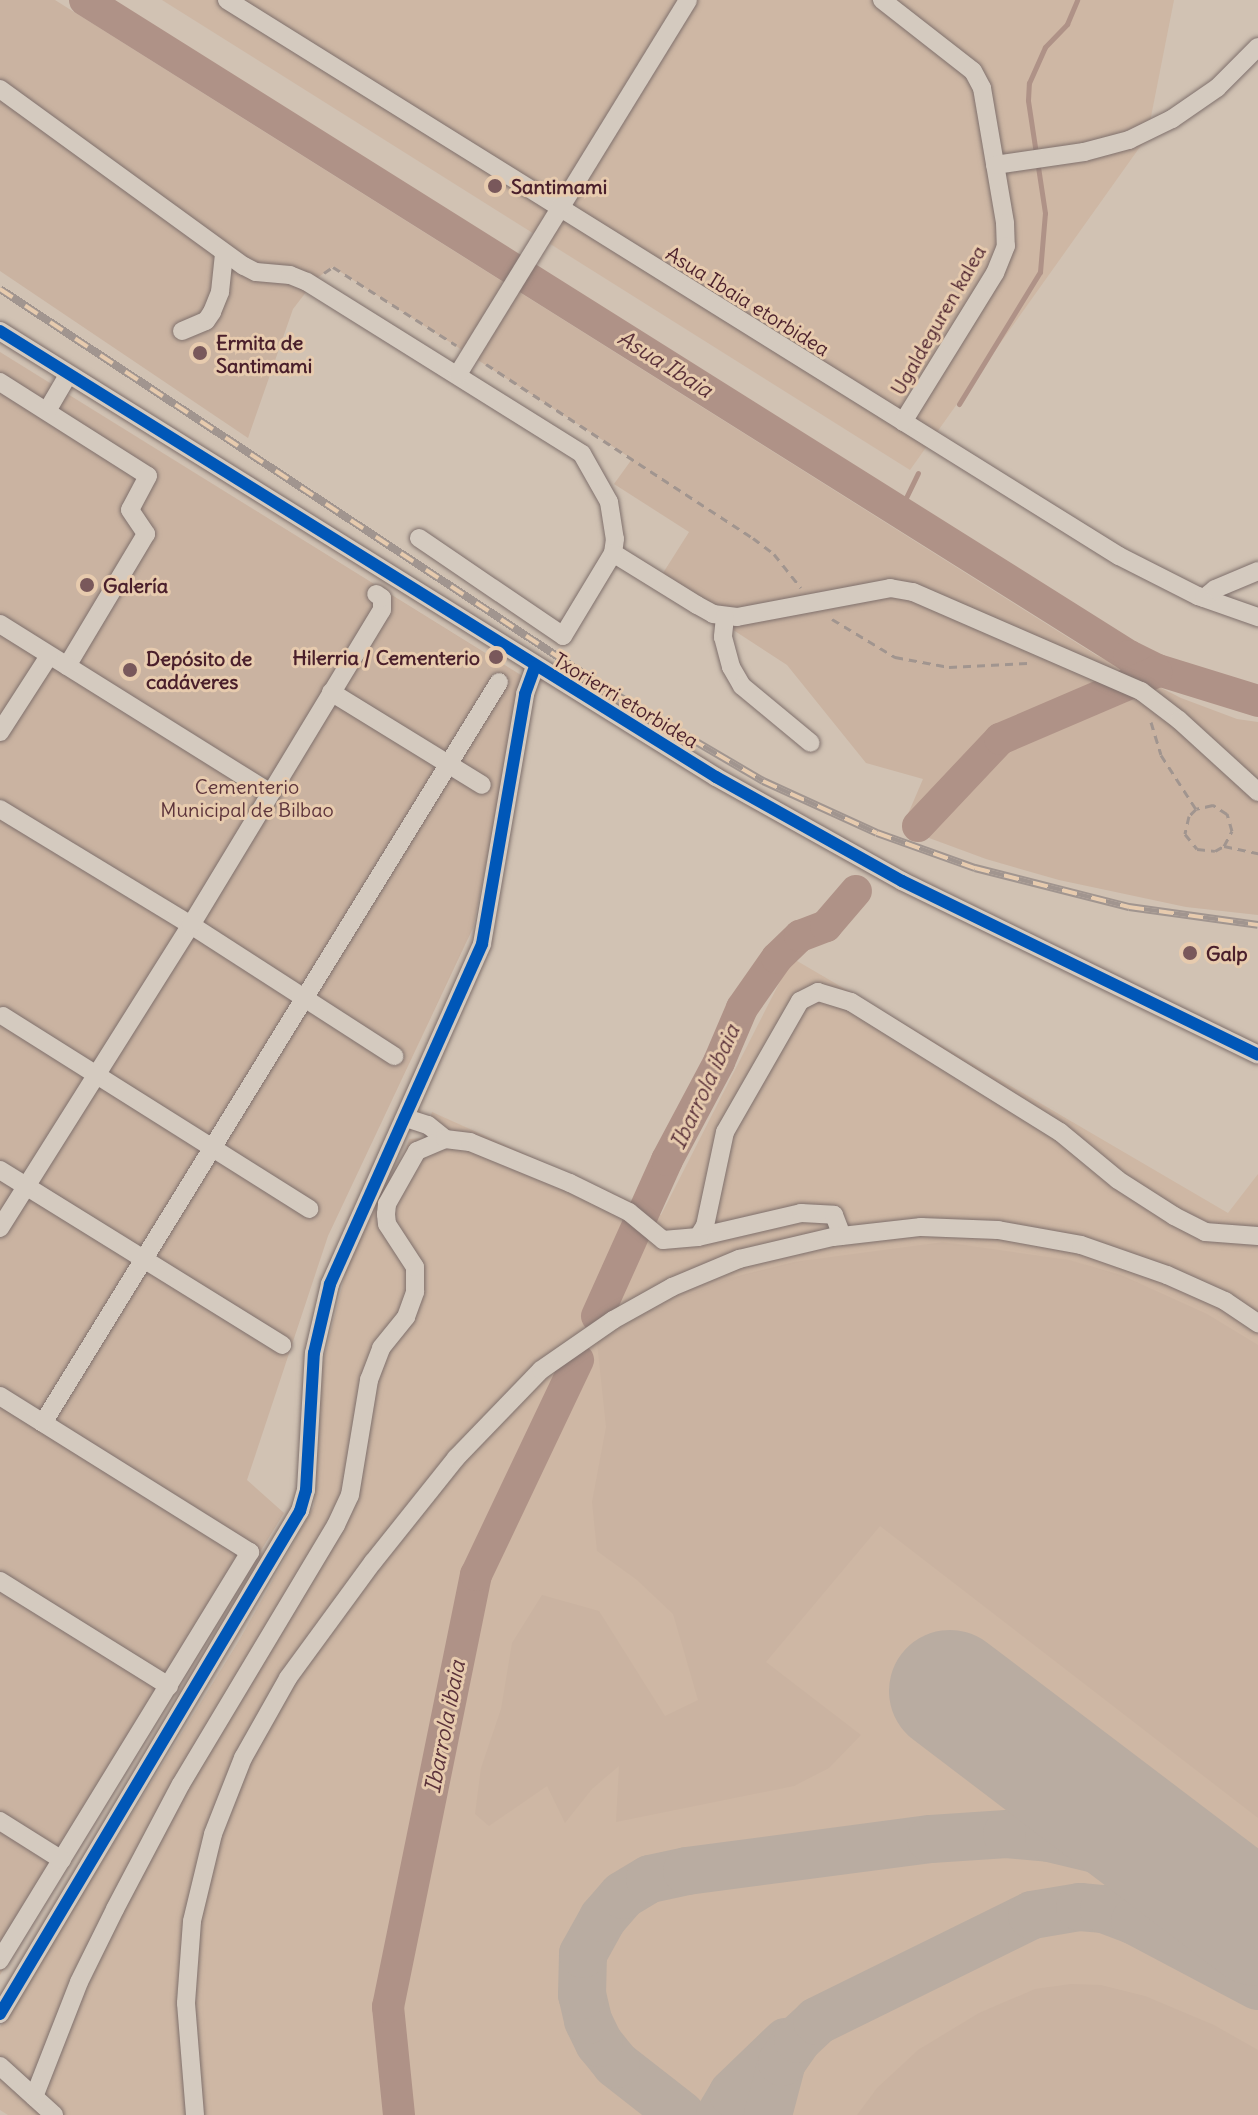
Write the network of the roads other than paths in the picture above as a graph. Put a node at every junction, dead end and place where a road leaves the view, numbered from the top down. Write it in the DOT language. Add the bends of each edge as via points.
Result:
graph roads {
  1 [pos="227,0"];
  2 [pos="688,0"];
  3 [pos="882,0"];
  4 [pos="1258,47"];
  5 [pos="0,89"];
  6 [pos="995,165"];
  7 [pos="561,207"];
  8 [pos="224,253"];
  9 [pos="0,331"];
  10 [pos="182,331"];
  11 [pos="458,374"];
  12 [pos="68,375"];
  13 [pos="0,382"];
  14 [pos="47,411"];
  15 [pos="903,422"];
  16 [pos="419,538"];
  17 [pos="613,553"];
  18 [pos="1258,571"];
  19 [pos="376,594"];
  20 [pos="1204,598"];
  21 [pos="725,617"];
  22 [pos="1258,617"];
  23 [pos="0,624"];
  24 [pos="49,656"];
  25 [pos="67,666"];
  26 [pos="535,667"];
  27 [pos="499,682"];
  28 [pos="331,692"];
  29 [pos="0,732"];
  30 [pos="811,743"];
  31 [pos="449,765"];
  32 [pos="482,785"];
  33 [pos="269,792"];
  34 [pos="1258,792"];
  35 [pos="0,809"];
  36 [pos="191,925"];
  37 [pos="305,1000"];
  38 [pos="3,1016"];
  39 [pos="1258,1055"];
  40 [pos="394,1056"];
  41 [pos="97,1075"];
  42 [pos="406,1118"];
  43 [pos="445,1139"];
  44 [pos="213,1149"];
  45 [pos="0,1170"];
  46 [pos="26,1187"];
  47 [pos="309,1209"];
  48 [pos="0,1228"];
  49 [pos="842,1236"];
  50 [pos="1258,1236"];
  51 [pos="698,1237"];
  52 [pos="144,1261"];
  53 [pos="1258,1323"];
  54 [pos="282,1345"];
  55 [pos="0,1396"];
  56 [pos="43,1423"];
  57 [pos="0,1581"];
  58 [pos="169,1686"];
  59 [pos="0,1821"];
  60 [pos="62,1860"];
  61 [pos="0,1960"];
  62 [pos="0,2014"];
  63 [pos="0,2066"];
  64 [pos="34,2097"];
  65 [pos="54,2115"];
  66 [pos="195,2115"];
  1 -- 7 [label="street, Asua Ibaia etorbidea"];
  2 -- 7 [label="street"];
  3 -- 6 [label="street, Ugaldeguren kalea" via="973,71 982,88"];
  4 -- 6 [label="street" via="1217,88 1129,140"];
  5 -- 8 [label="street"];
  6 -- 15 [label="street, Ugaldeguren kalea" via="1006,246 995,273"];
  7 -- 11 [label="street"];
  7 -- 15 [label="street, Asua Ibaia etorbidea"];
  8 -- 10 [label="street" via="212,312 206,321"];
  8 -- 11 [label="street" via="256,272 307,282"];
  9 -- 12 [label="street, Txorierri etorbidea"];
  11 -- 17 [label="street" via="582,454 609,502"];
  12 -- 14 [label="street"];
  12 -- 26 [label="street, Txorierri etorbidea"];
  13 -- 14 [label="street"];
  14 -- 25 [label="street" via="148,476 130,510 146,534"];
  15 -- 20 [label="street, Asua Ibaia etorbidea" via="1131,562"];
  16 -- 17 [label="street" via="563,636"];
  17 -- 21 [label="street"];
  18 -- 20 [label="street"];
  19 -- 28 [label="street" via="382,598 382,610"];
  20 -- 22 [label="street, Asua Ibaia etorbidea"];
  21 -- 30 [label="street" via="723,637 742,686"];
  21 -- 34 [label="street" via="901,589 1141,691"];
  23 -- 24 [label="street"];
  24 -- 25 [label="street"];
  24 -- 29 [label="street"];
  25 -- 33 [label="street"];
  26 -- 39 [label="street, Txorierri etorbidea" via="877,867"];
  26 -- 42 [label="street" via="525,694 482,944"];
  27 -- 31 [label="street"];
  28 -- 31 [label="street"];
  28 -- 33 [label="street"];
  31 -- 32 [label="street"];
  31 -- 37 [label="street"];
  33 -- 36 [label="street"];
  35 -- 36 [label="street"];
  36 -- 37 [label="street"];
  36 -- 41 [label="street"];
  37 -- 40 [label="street"];
  37 -- 44 [label="street"];
  38 -- 41 [label="street"];
  41 -- 44 [label="street"];
  41 -- 46 [label="street"];
  42 -- 43 [label="street" via="428,1125"];
  42 -- 62 [label="street" via="330,1284 314,1353 306,1490 300,1511"];
  43 -- 51 [label="street" via="470,1142 570,1183 629,1212 663,1240"];
  43 -- 64 [label="street" via="417,1151 387,1204 387,1224 415,1267 415,1292 406,1317 381,1348 369,1380 350,1495 188,1772 115,1909 79,1982"];
  44 -- 47 [label="street"];
  44 -- 52 [label="street"];
  45 -- 46 [label="street"];
  46 -- 48 [label="street"];
  46 -- 52 [label="street"];
  49 -- 51 [label="street" via="834,1215 801,1213"];
  49 -- 53 [label="street" via="921,1227 998,1230 1081,1245 1167,1275 1225,1301"];
  49 -- 66 [label="street" via="739,1259 672,1287 541,1370 456,1458 373,1562 288,1678 243,1758 213,1834 192,1921 186,2003"];
  50 -- 51 [label="street" via="1205,1232 1174,1216 1118,1180 1060,1132 851,1002 818,992 800,1001 725,1132 705,1226"];
  52 -- 54 [label="street"];
  52 -- 56 [label="street"];
  55 -- 56 [label="street"];
  56 -- 58 [label="street" via="250,1552"];
  57 -- 58 [label="street"];
  58 -- 60 [label="street"];
  59 -- 60 [label="street"];
  60 -- 61 [label="street"];
  63 -- 64 [label="street"];
  64 -- 65 [label="street"];
}
